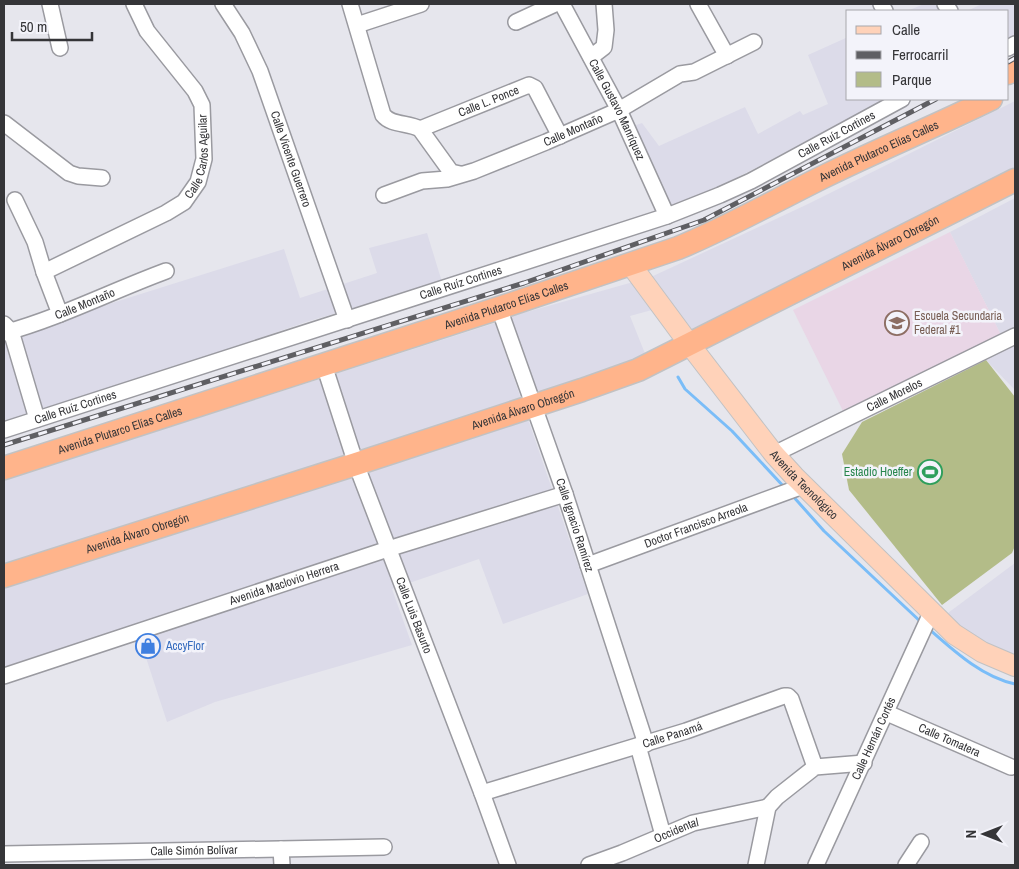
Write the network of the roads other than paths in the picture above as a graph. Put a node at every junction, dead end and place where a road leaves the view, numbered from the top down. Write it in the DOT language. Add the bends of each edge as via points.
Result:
graph roads {
  1 [pos="50,4"];
  2 [pos="134,4"];
  3 [pos="223,4"];
  4 [pos="350,4"];
  5 [pos="422,4"];
  6 [pos="555,4"];
  7 [pos="562,4"];
  8 [pos="604,4"];
  9 [pos="698,4"];
  10 [pos="516,22"];
  11 [pos="358,26"];
  12 [pos="754,42"];
  13 [pos="60,48"];
  14 [pos="727,56"];
  15 [pos="591,57"];
  16 [pos="900,100"];
  17 [pos="956,100"];
  18 [pos="989,100"];
  19 [pos="619,110"];
  20 [pos="4,124"];
  21 [pos="420,129"];
  22 [pos="560,136"];
  23 [pos="460,174"];
  24 [pos="827,175"];
  25 [pos="102,178"];
  26 [pos="1015,180"];
  27 [pos="384,195"];
  28 [pos="15,200"];
  29 [pos="667,216"];
  30 [pos="631,265"];
  31 [pos="44,272"];
  32 [pos="166,272"];
  33 [pos="499,308"];
  34 [pos="60,314"];
  35 [pos="347,320"];
  36 [pos="6,330"];
  37 [pos="1015,336"];
  38 [pos="690,345"];
  39 [pos="324,365"];
  40 [pos="534,405"];
  41 [pos="37,419"];
  42 [pos="4,430"];
  43 [pos="774,454"];
  44 [pos="356,464"];
  45 [pos="4,468"];
  46 [pos="803,486"];
  47 [pos="565,494"];
  48 [pos="388,549"];
  49 [pos="588,565"];
  50 [pos="4,576"];
  51 [pos="931,613"];
  52 [pos="1015,666"];
  53 [pos="4,676"];
  54 [pos="887,713"];
  55 [pos="642,745"];
  56 [pos="864,763"];
  57 [pos="815,767"];
  58 [pos="1012,767"];
  59 [pos="482,793"];
  60 [pos="768,807"];
  61 [pos="663,835"];
  62 [pos="921,842"];
  63 [pos="384,847"];
  64 [pos="281,849"];
  65 [pos="4,854"];
  66 [pos="624,859"];
  67 [pos="282,865"];
  68 [pos="508,865"];
  69 [pos="589,865"];
  70 [pos="756,865"];
  71 [pos="816,865"];
  72 [pos="906,865"];
  1 -- 13 [label="street"];
  2 -- 31 [label="street, Calle Carlos Aguilar" via="147,32 195,91 202,105 204,159 198,182 184,202 166,213"];
  3 -- 35 [label="street, Calle Vicente Guerrero" via="242,33 260,71"];
  4 -- 11 [label="street"];
  5 -- 11 [label="street"];
  6 -- 10 [label="street"];
  7 -- 15 [label="street, Calle Gustavo Manríquez"];
  8 -- 15 [label="street" via="604,47"];
  9 -- 14 [label="street"];
  11 -- 21 [label="street" via="383,115 392,122"];
  12 -- 14 [label="street, Calle Montaño"];
  14 -- 19 [label="street, Calle Montaño" via="694,72 680,74"];
  15 -- 19 [label="street, Calle Gustavo Manríquez"];
  16 -- 29 [label="street, Calle Ruíz Cortines" via="720,196"];
  17 -- 24 [label="highway"];
  18 -- 24 [label="highway, Avenida Plutarco Elías Calles"];
  19 -- 22 [label="street, Calle Montaño"];
  19 -- 29 [label="street, Calle Gustavo Manríquez"];
  20 -- 25 [label="street" via="69,173"];
  21 -- 22 [label="street, Calle L. Ponce" via="530,85 535,88"];
  21 -- 23 [label="street" via="451,172"];
  22 -- 23 [label="street, Calle Montaño"];
  23 -- 27 [label="street, Calle Montaño" via="422,181"];
  24 -- 30 [label="highway, Avenida Plutarco Elías Calles" via="706,236"];
  26 -- 38 [label="highway, Avenida Álvaro Obregón"];
  28 -- 31 [label="street" via="35,242"];
  29 -- 35 [label="street, Calle Ruíz Cortines"];
  30 -- 33 [label="highway, Avenida Plutarco Elías Calles"];
  30 -- 38 [label="main road, Avenida Tecnológico"];
  31 -- 34 [label="street"];
  32 -- 34 [label="street, Calle Montaño"];
  33 -- 39 [label="highway, Avenida Plutarco Elías Calles"];
  33 -- 40 [label="street, Calle Ignacio Ramírez"];
  34 -- 36 [label="street, Calle Montaño"];
  35 -- 41 [label="street, Calle Ruíz Cortines"];
  36 -- 41 [label="street"];
  37 -- 43 [label="street, Calle Morelos"];
  38 -- 40 [label="highway, Avenida Álvaro Obregón" via="631,373"];
  38 -- 43 [label="main road, Avenida Tecnológico"];
  39 -- 44 [label="street, Calle Luis Basurto"];
  39 -- 45 [label="highway, Avenida Plutarco Elías Calles"];
  40 -- 44 [label="highway, Avenida Álvaro Obregón"];
  40 -- 47 [label="street, Calle Ignacio Ramírez"];
  41 -- 42 [label="street, Calle Ruíz Cortines"];
  43 -- 46 [label="main road, Avenida Tecnológico"];
  44 -- 48 [label="street, Calle Luis Basurto"];
  44 -- 50 [label="highway, Avenida Álvaro Obregón"];
  46 -- 49 [label="street, Doctor Francisco Arreola"];
  46 -- 51 [label="main road, Avenida Tecnológico"];
  47 -- 48 [label="street, Avenida Maclovio Herrera"];
  47 -- 49 [label="street, Calle Ignacio Ramírez"];
  48 -- 53 [label="street, Avenida Maclovio Herrera"];
  48 -- 59 [label="street, Calle Luis Basurto"];
  49 -- 55 [label="street, Calle Ignacio Ramírez"];
  51 -- 52 [label="main road, Avenida Tecnológico" via="968,644"];
  51 -- 54 [label="street, Calle Hernán Cortés"];
  54 -- 56 [label="street, Calle Hernán Cortés"];
  54 -- 58 [label="street, Calle Tomatera"];
  55 -- 57 [label="street, Calle Panamá" via="788,696"];
  55 -- 59 [label="street, Calle Panamá"];
  55 -- 61 [label="street, Calle Ignacio Ramírez"];
  56 -- 57 [label="street"];
  56 -- 71 [label="street, Calle Hernán Cortés"];
  57 -- 60 [label="street"];
  59 -- 68 [label="street, Calle Luis Basurto"];
  60 -- 61 [label="street, Occidental" via="693,823"];
  60 -- 70 [label="street"];
  61 -- 66 [label="street, Occidental"];
  62 -- 72 [label="street"];
  63 -- 64 [label="street, Calle Simón Bolívar"];
  64 -- 65 [label="street, Calle Simón Bolívar"];
  64 -- 67 [label="street"];
  66 -- 69 [label="street, Occidental"];
}
